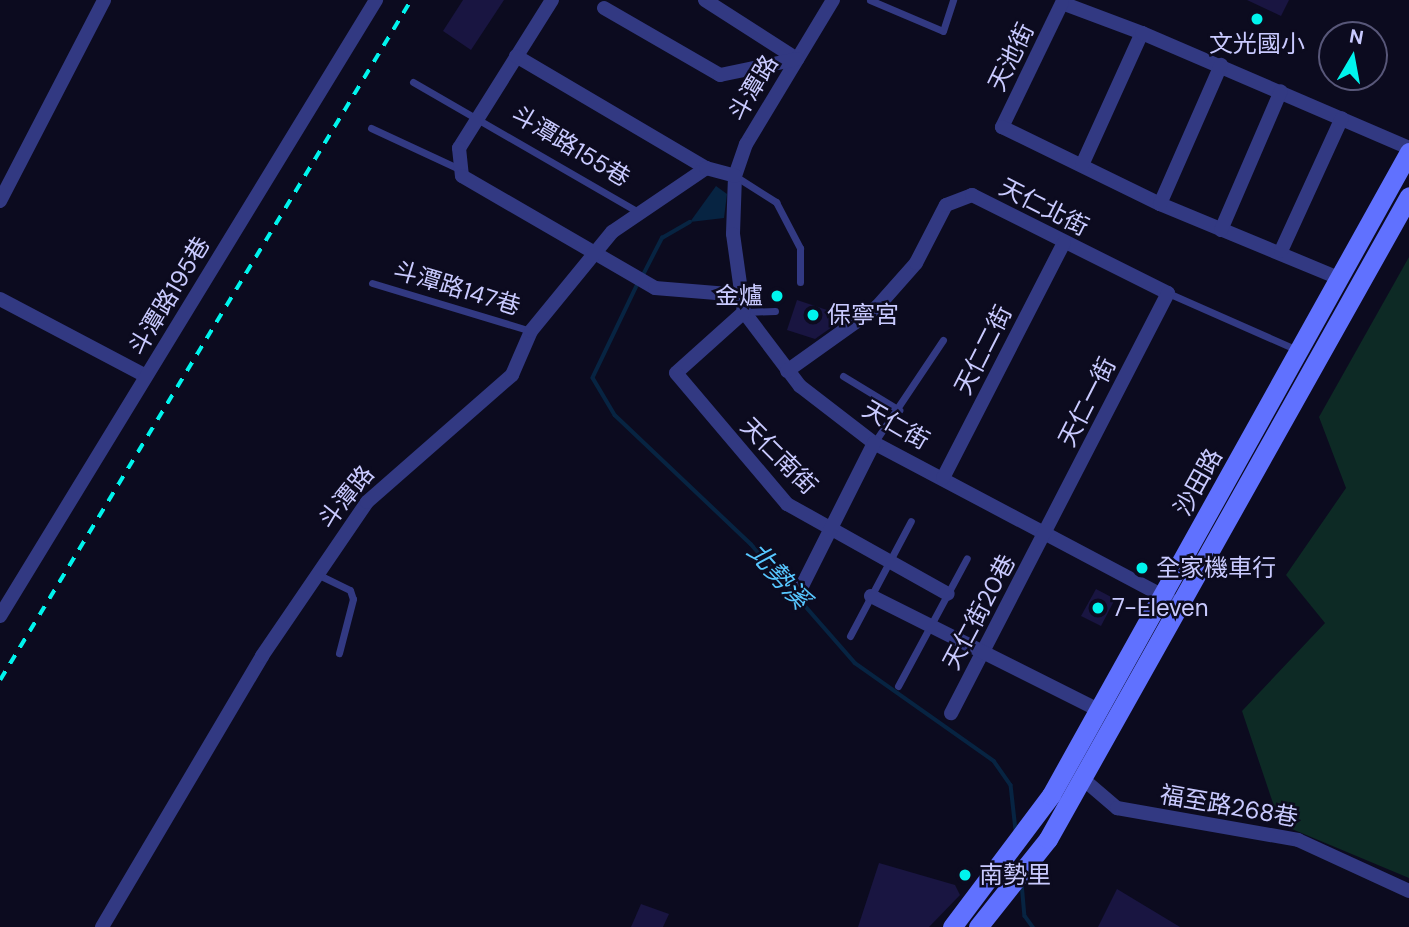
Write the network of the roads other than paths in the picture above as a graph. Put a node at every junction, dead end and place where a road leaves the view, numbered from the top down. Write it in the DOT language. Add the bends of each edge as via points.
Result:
graph roads {
  1 [pos="104,0"];
  2 [pos="376,0"];
  3 [pos="551,0"];
  4 [pos="705,0"];
  5 [pos="834,0"];
  6 [pos="870,0"];
  7 [pos="953,0"];
  8 [pos="604,8"];
  9 [pos="1142,33"];
  10 [pos="516,56"];
  11 [pos="797,59"];
  12 [pos="1220,65"];
  13 [pos="413,82"];
  14 [pos="1281,92"];
  15 [pos="478,118"];
  16 [pos="1342,118"];
  17 [pos="371,128"];
  18 [pos="1409,150"];
  19 [pos="1082,165"];
  20 [pos="457,168"];
  21 [pos="705,168"];
  22 [pos="735,176"];
  23 [pos="1409,195"];
  24 [pos="0,201"];
  25 [pos="1160,204"];
  26 [pos="641,214"];
  27 [pos="1221,230"];
  28 [pos="1064,243"];
  29 [pos="594,248"];
  30 [pos="1281,251"];
  31 [pos="1336,277"];
  32 [pos="800,282"];
  33 [pos="372,283"];
  34 [pos="1168,293"];
  35 [pos="741,295"];
  36 [pos="0,299"];
  37 [pos="775,311"];
  38 [pos="744,312"];
  39 [pos="531,331"];
  40 [pos="943,340"];
  41 [pos="1297,350"];
  42 [pos="787,371"];
  43 [pos="146,376"];
  44 [pos="843,376"];
  45 [pos="899,411"];
  46 [pos="874,443"];
  47 [pos="943,478"];
  48 [pos="911,521"];
  49 [pos="830,530"];
  50 [pos="1048,532"];
  51 [pos="967,558"];
  52 [pos="890,561"];
  53 [pos="319,575"];
  54 [pos="802,586"];
  55 [pos="948,594"];
  56 [pos="871,596"];
  57 [pos="1170,600"];
  58 [pos="0,615"];
  59 [pos="929,627"];
  60 [pos="850,636"];
  61 [pos="338,653"];
  62 [pos="984,653"];
  63 [pos="898,686"];
  64 [pos="1099,710"];
  65 [pos="951,713"];
  66 [pos="1083,779"];
  67 [pos="1409,891"];
  68 [pos="981,920"];
  69 [pos="102,927"];
  70 [pos="952,927"];
  1 -- 24 [label="street"];
  2 -- 43 [label="street, 斗潭路195巷"];
  3 -- 10 [label="street, 斗潭路155巷"];
  4 -- 11 [label="street"];
  5 -- 11 [label="street, 斗潭路"];
  6 -- 7 [label="lane" via="943,31"];
  8 -- 11 [label="street" via="720,75"];
  9 -- 12 [label="street, 天池街"];
  9 -- 19 [label="street"];
  9 -- 19 [label="street, 天池街" via="1062,3 1002,127"];
  10 -- 15 [label="street, 斗潭路155巷"];
  10 -- 21 [label="street"];
  11 -- 22 [label="street, 斗潭路"];
  12 -- 14 [label="street, 天池街"];
  12 -- 25 [label="street"];
  13 -- 15 [label="lane, 斗潭路155巷"];
  14 -- 16 [label="street, 天池街"];
  14 -- 27 [label="street"];
  15 -- 20 [label="street, 斗潭路155巷" via="459,148"];
  15 -- 26 [label="lane, 斗潭路155巷"];
  16 -- 18 [label="street, 天池街"];
  16 -- 30 [label="street"];
  17 -- 20 [label="lane"];
  18 -- 31 [label="street, 沙田路"];
  19 -- 25 [label="street, 天池街"];
  20 -- 29 [label="street" via="466,181"];
  21 -- 22 [label="street"];
  21 -- 26 [label="street, 斗潭路"];
  22 -- 32 [label="lane" via="776,202 800,248"];
  22 -- 35 [label="street, 天仁街"];
  23 -- 57 [label="street, 沙田路"];
  25 -- 27 [label="street, 天池街"];
  26 -- 29 [label="street, 斗潭路"];
  27 -- 30 [label="street, 天池街"];
  28 -- 34 [label="street, 天仁北街"];
  28 -- 42 [label="street, 天仁北街" via="972,195 960,197 946,205 916,263 878,306"];
  28 -- 47 [label="street, 天仁二街"];
  29 -- 35 [label="street" via="655,288"];
  29 -- 39 [label="street, 斗潭路"];
  30 -- 31 [label="street, 天池街"];
  31 -- 41 [label="street, 沙田路"];
  33 -- 39 [label="lane, 斗潭路147巷"];
  34 -- 41 [label="lane, 天仁北街"];
  34 -- 50 [label="street, 天仁一街"];
  35 -- 38 [label="street, 天仁街"];
  36 -- 43 [label="street"];
  37 -- 38 [label="lane"];
  38 -- 42 [label="street, 天仁街"];
  38 -- 49 [label="street, 天仁南街" via="676,373 787,504"];
  39 -- 53 [label="street, 斗潭路" via="512,375 367,502"];
  40 -- 45 [label="lane"];
  41 -- 57 [label="street, 沙田路"];
  42 -- 46 [label="street, 天仁街"];
  43 -- 58 [label="street, 斗潭路195巷"];
  44 -- 45 [label="lane"];
  45 -- 46 [label="lane"];
  46 -- 47 [label="street, 天仁街"];
  46 -- 49 [label="street"];
  47 -- 50 [label="street, 天仁街"];
  48 -- 52 [label="lane"];
  49 -- 52 [label="street, 天仁南街"];
  49 -- 54 [label="street"];
  50 -- 57 [label="street, 天仁街"];
  50 -- 62 [label="street, 天仁街20巷"];
  51 -- 55 [label="lane"];
  52 -- 55 [label="street, 天仁南街"];
  52 -- 56 [label="lane"];
  53 -- 61 [label="lane" via="350,590 353,599"];
  53 -- 69 [label="street, 斗潭路" via="262,656"];
  55 -- 59 [label="lane"];
  56 -- 59 [label="street"];
  56 -- 60 [label="lane"];
  57 -- 64 [label="street, 沙田路"];
  57 -- 66 [label="street, 沙田路"];
  59 -- 62 [label="street"];
  59 -- 63 [label="lane"];
  62 -- 64 [label="street"];
  62 -- 65 [label="street, 天仁街20巷"];
  64 -- 68 [label="street, 沙田路" via="1014,851"];
  66 -- 67 [label="street, 福至路268巷" via="1117,808 1298,840"];
  66 -- 68 [label="street, 沙田路" via="1032,863"];
  68 -- 70 [label="street"];
}
